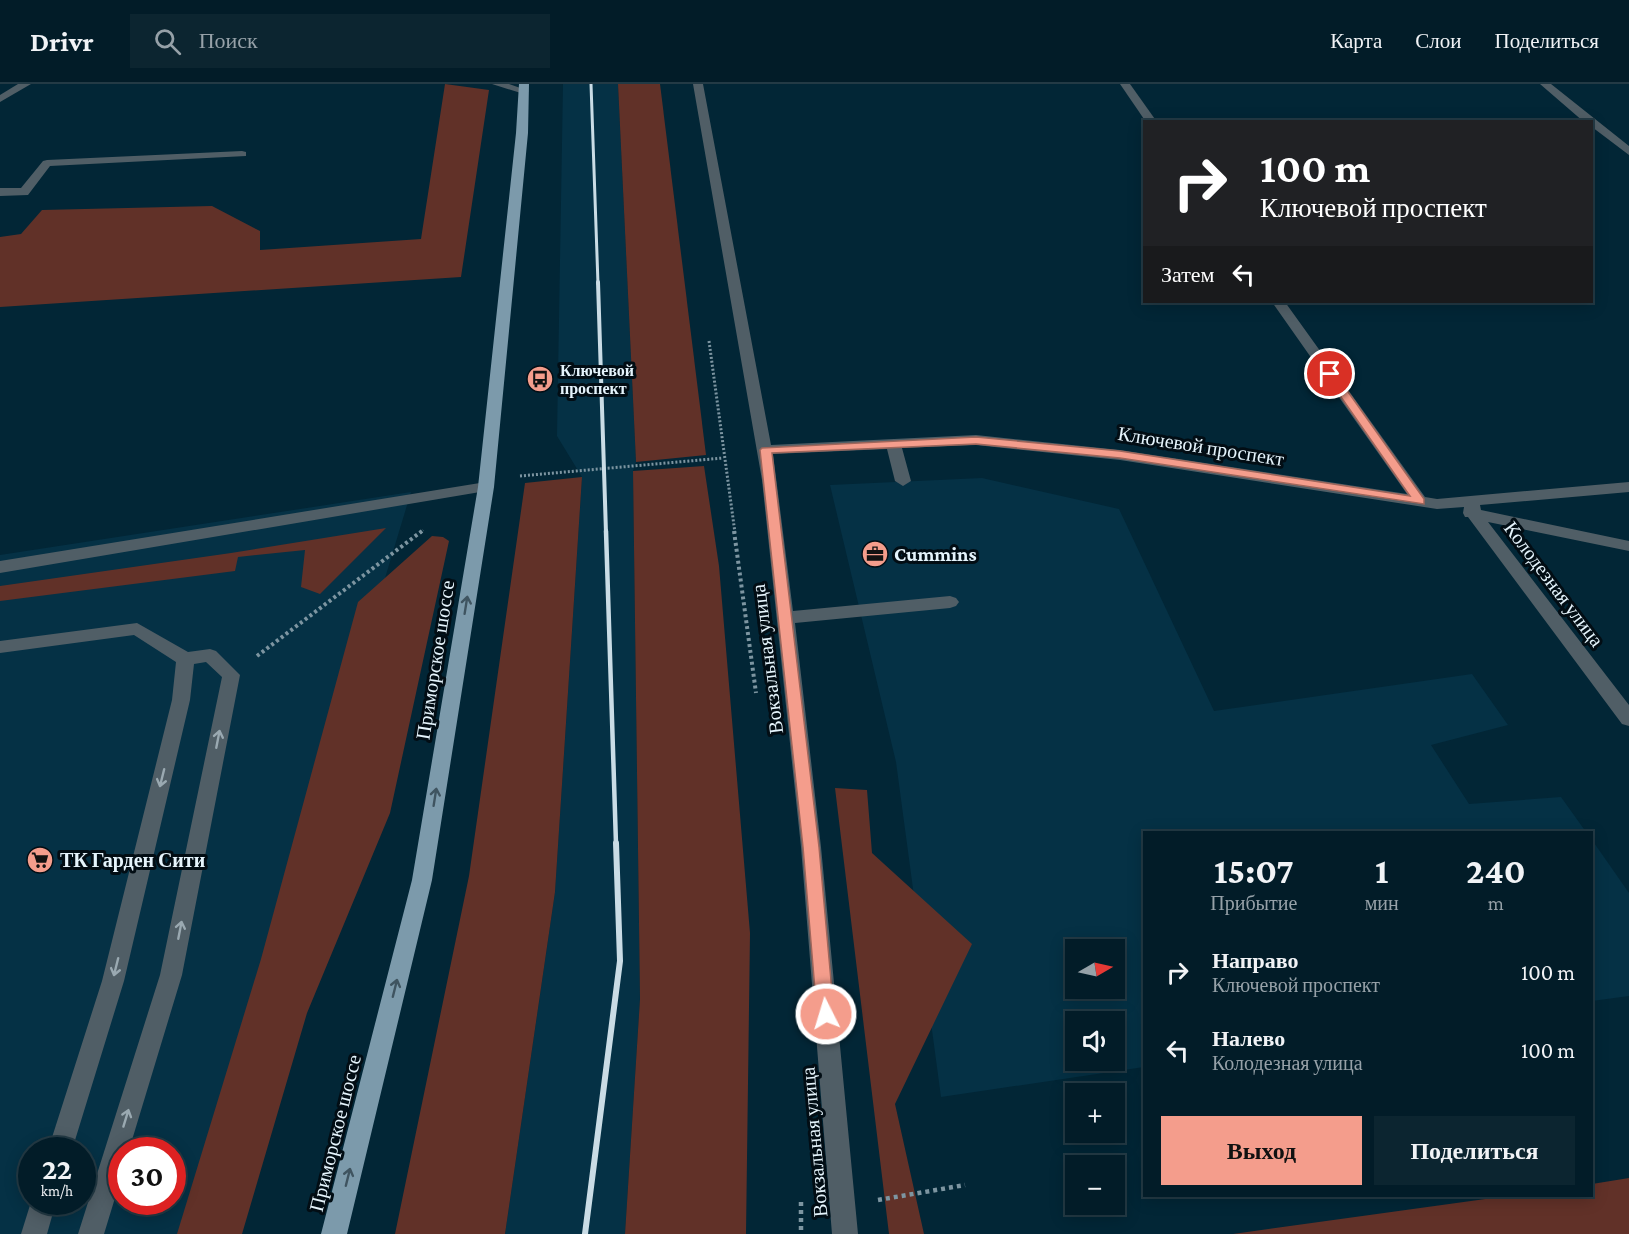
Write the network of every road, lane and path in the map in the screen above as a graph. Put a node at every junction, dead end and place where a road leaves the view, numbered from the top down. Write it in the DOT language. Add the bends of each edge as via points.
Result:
graph roads {
  1 [pos="26,84"];
  2 [pos="497,84"];
  3 [pos="698,84"];
  4 [pos="1125,84"];
  5 [pos="1545,84"];
  6 [pos="524,88"];
  7 [pos="0,99"];
  8 [pos="1151,120"];
  9 [pos="1589,120"];
  10 [pos="1593,124"];
  11 [pos="1629,152"];
  12 [pos="242,154"];
  13 [pos="0,192"];
  14 [pos="1280,303"];
  15 [pos="707,329"];
  16 [pos="893,444"];
  17 [pos="766,450"];
  18 [pos="723,458"];
  19 [pos="519,476"];
  20 [pos="903,482"];
  21 [pos="486,487"];
  22 [pos="1629,487"];
  23 [pos="433,496"];
  24 [pos="1420,501"];
  25 [pos="1473,507"];
  26 [pos="1629,546"];
  27 [pos="0,567"];
  28 [pos="950,602"];
  29 [pos="785,618"];
  30 [pos="0,647"];
  31 [pos="185,659"];
  32 [pos="231,675"];
  33 [pos="756,698"];
  34 [pos="1629,719"];
  35 [pos="64,1137"];
  36 [pos="965,1185"];
  37 [pos="801,1199"];
  38 [pos="842,1206"];
  39 [pos="40,1215"];
  40 [pos="34,1234"];
  41 [pos="91,1234"];
  42 [pos="334,1234"];
  43 [pos="801,1234"];
  44 [pos="845,1234"];
  1 -- 7 [label="street"];
  2 -- 6 [label="street"];
  3 -- 17 [label="street, Вокзальная улица"];
  4 -- 8 [label="street"];
  5 -- 9 [label="street"];
  6 -- 21 [label="main road, Приморское шоссе"];
  10 -- 11 [label="street"];
  12 -- 13 [label="street" via="47,163 24,192"];
  14 -- 24 [label="street"];
  15 -- 18 [label="path"];
  16 -- 17 [label="street, Ключевой проспект"];
  16 -- 20 [label="street"];
  16 -- 24 [label="street, Ключевой проспект" via="976,440 1120,455"];
  17 -- 29 [label="street, Вокзальная улица"];
  18 -- 19 [label="path"];
  18 -- 33 [label="path"];
  21 -- 23 [label="street"];
  42 -- 21 [label="main road, Приморское шоссе, one-way" via="422,880"];
  22 -- 25 [label="street"];
  23 -- 27 [label="street"];
  23 -- 32 [label="path" via="428,526"];
  24 -- 25 [label="street, Ключевой проспект"];
  25 -- 26 [label="street, Ключевой проспект"];
  25 -- 34 [label="street, Колодезная улица"];
  28 -- 29 [label="street"];
  29 -- 38 [label="street, Вокзальная улица" via="811,847"];
  30 -- 31 [label="street" via="137,629"];
  31 -- 32 [label="street" via="210,655"];
  31 -- 35 [label="street, one-way" via="181,700 113,981"];
  41 -- 32 [label="street, one-way" via="171,975"];
  36 -- 38 [label="path"];
  37 -- 43 [label="path"];
  38 -- 44 [label="street, Вокзальная улица"];
  39 -- 40 [label="street"];
}
